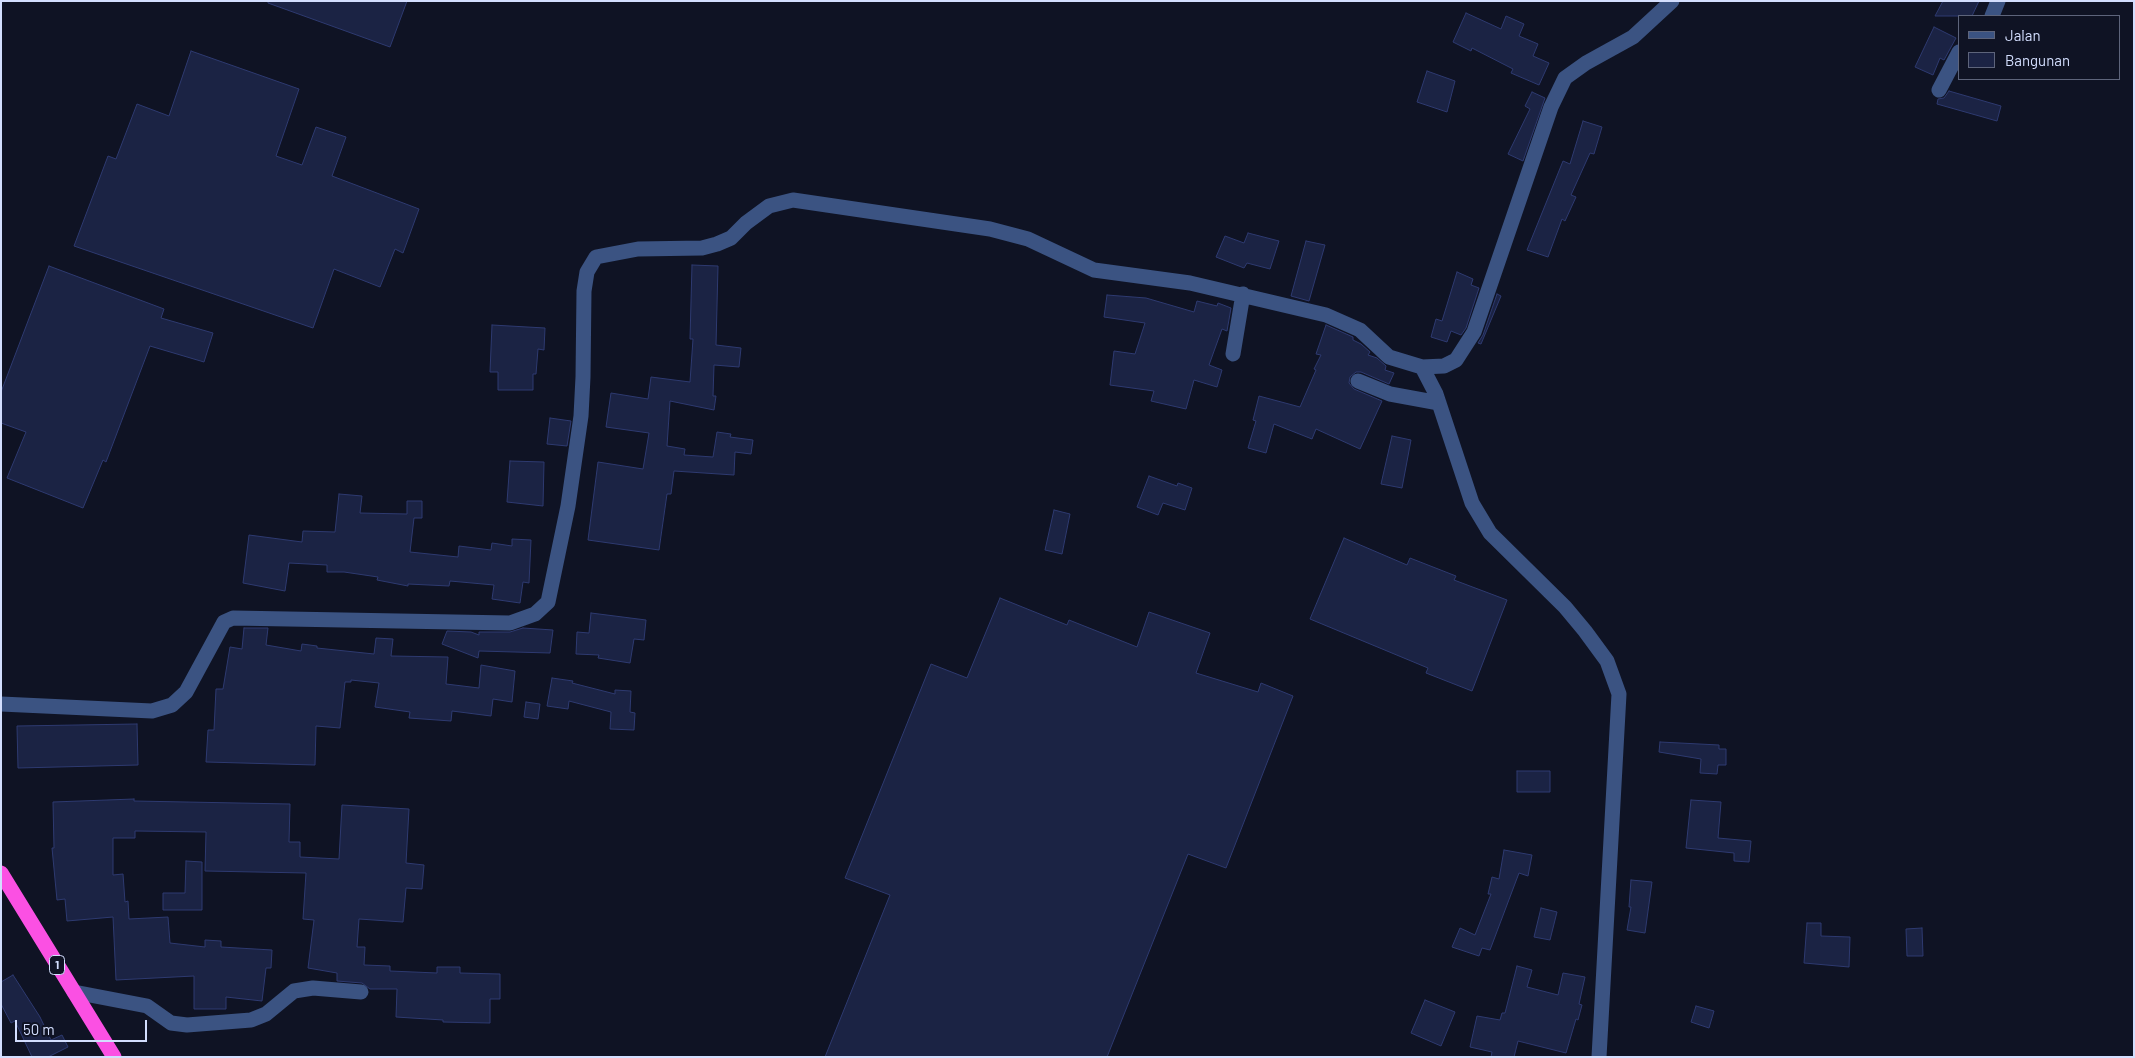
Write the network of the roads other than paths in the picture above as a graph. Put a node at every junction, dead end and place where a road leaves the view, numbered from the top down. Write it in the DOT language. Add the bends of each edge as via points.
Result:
graph roads {
  1 [pos="1672,1"];
  2 [pos="1998,1"];
  3 [pos="1992,15"];
  4 [pos="1958,54"];
  5 [pos="1939,90"];
  6 [pos="1243,294"];
  7 [pos="1233,354"];
  8 [pos="1422,367"];
  9 [pos="1358,381"];
  10 [pos="1439,403"];
  11 [pos="1,704"];
  12 [pos="1,873"];
  13 [pos="74,992"];
  14 [pos="361,992"];
  15 [pos="114,1057"];
  16 [pos="1599,1057"];
  1 -- 8 [label="street" via="1633,36 1565,78 1548,116 1474,332 1456,360 1444,366"];
  2 -- 3 [label="street"];
  4 -- 5 [label="street"];
  6 -- 7 [label="street"];
  6 -- 8 [label="street" via="1326,315 1360,330 1389,357"];
  6 -- 11 [label="street" via="1094,270 1028,239 990,229 793,200 769,206 731,238 717,244 702,248 638,249 596,257 587,272 584,291 583,377 576,461 548,602 536,614 510,623 233,618 224,622 186,692 172,705 152,711"];
  8 -- 10 [label="street"];
  9 -- 10 [label="street" via="1390,394"];
  10 -- 16 [label="street" via="1472,503 1490,533 1585,631 1607,661 1619,694"];
  12 -- 13 [label="highway, 1"];
  13 -- 14 [label="street" via="147,1006 170,1024 187,1025 251,1020 266,1014 294,991 313,988"];
  13 -- 15 [label="highway, 1"];
}
